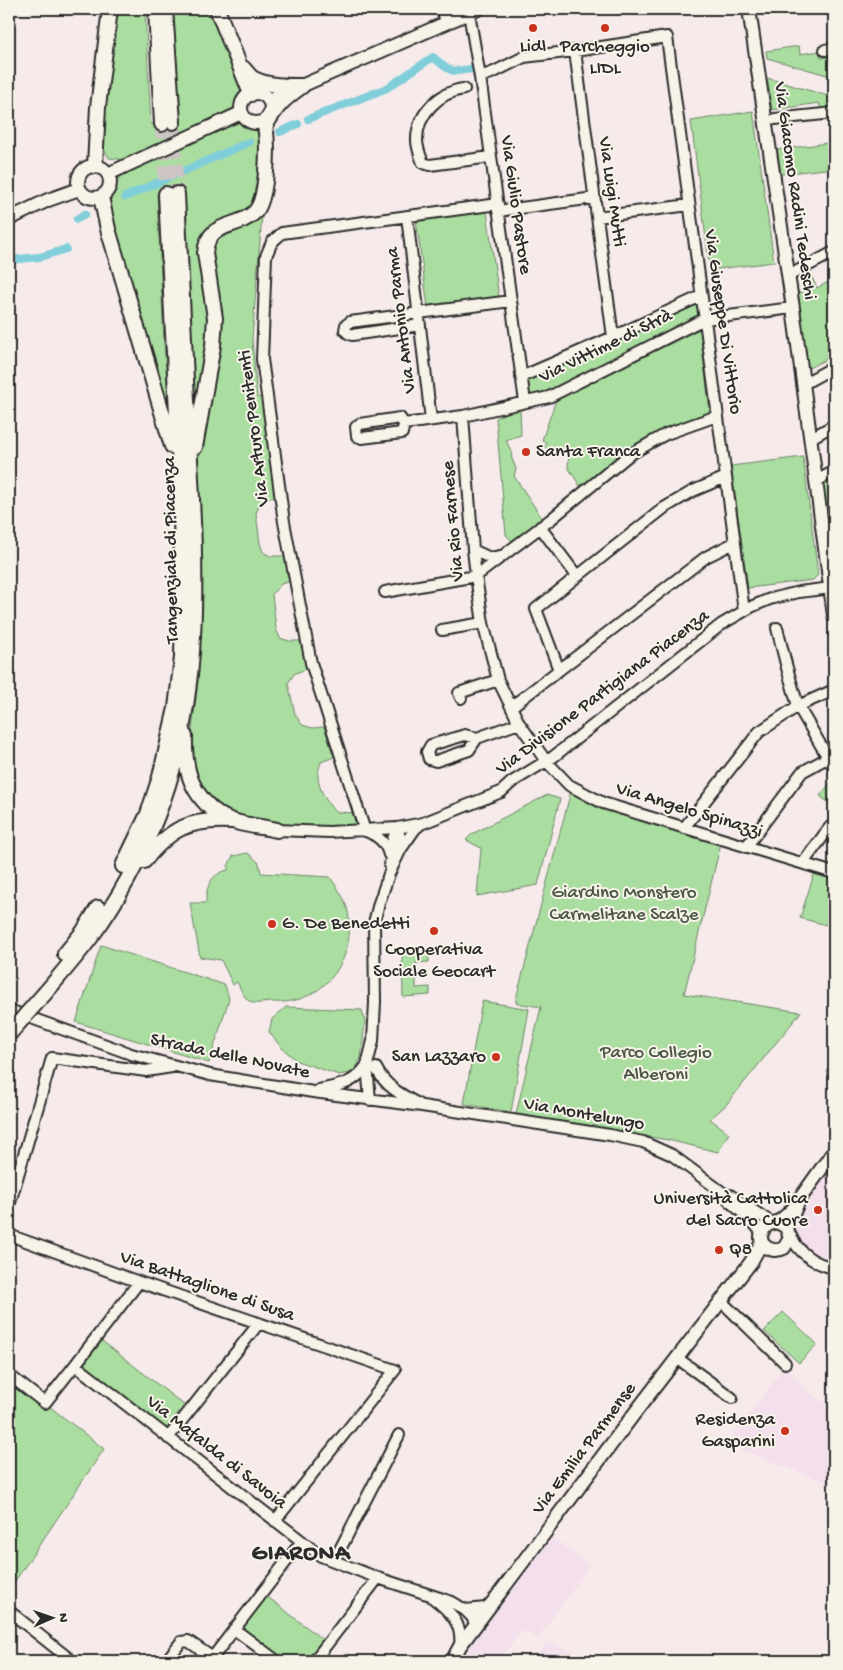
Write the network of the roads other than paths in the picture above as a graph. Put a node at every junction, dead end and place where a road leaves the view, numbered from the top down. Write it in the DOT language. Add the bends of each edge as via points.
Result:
graph roads {
  1 [pos="110,9"];
  2 [pos="156,9"];
  3 [pos="165,9"];
  4 [pos="217,9"];
  5 [pos="441,9"];
  6 [pos="749,9"];
  7 [pos="473,11"];
  8 [pos="447,22"];
  9 [pos="575,51"];
  10 [pos="239,62"];
  11 [pos="480,77"];
  12 [pos="302,86"];
  13 [pos="464,89"];
  14 [pos="251,94"];
  15 [pos="269,100"];
  16 [pos="241,113"];
  17 [pos="834,113"];
  18 [pos="775,119"];
  19 [pos="264,124"];
  20 [pos="491,157"];
  21 [pos="95,166"];
  22 [pos="108,174"];
  23 [pos="79,188"];
  24 [pos="172,194"];
  25 [pos="101,197"];
  26 [pos="594,198"];
  27 [pos="690,206"];
  28 [pos="498,208"];
  29 [pos="407,216"];
  30 [pos="596,217"];
  31 [pos="9,219"];
  32 [pos="834,252"];
  33 [pos="788,276"];
  34 [pos="701,296"];
  35 [pos="511,301"];
  36 [pos="792,308"];
  37 [pos="418,313"];
  38 [pos="704,319"];
  39 [pos="420,325"];
  40 [pos="613,337"];
  41 [pos="834,367"];
  42 [pos="522,376"];
  43 [pos="803,384"];
  44 [pos="525,402"];
  45 [pos="463,416"];
  46 [pos="717,416"];
  47 [pos="431,420"];
  48 [pos="404,424"];
  49 [pos="834,425"];
  50 [pos="810,438"];
  51 [pos="834,471"];
  52 [pos="185,473"];
  53 [pos="726,477"];
  54 [pos="817,481"];
  55 [pos="540,527"];
  56 [pos="734,543"];
  57 [pos="472,550"];
  58 [pos="502,556"];
  59 [pos="476,576"];
  60 [pos="577,576"];
  61 [pos="830,588"];
  62 [pos="386,592"];
  63 [pos="744,611"];
  64 [pos="834,616"];
  65 [pos="483,623"];
  66 [pos="777,628"];
  67 [pos="442,630"];
  68 [pos="559,670"];
  69 [pos="498,680"];
  70 [pos="834,690"];
  71 [pos="461,698"];
  72 [pos="798,706"];
  73 [pos="511,707"];
  74 [pos="186,708"];
  75 [pos="519,723"];
  76 [pos="477,738"];
  77 [pos="827,758"];
  78 [pos="546,761"];
  79 [pos="834,768"];
  80 [pos="236,821"];
  81 [pos="423,823"];
  82 [pos="830,826"];
  83 [pos="397,828"];
  84 [pos="684,828"];
  85 [pos="277,830"];
  86 [pos="365,831"];
  87 [pos="746,846"];
  88 [pos="400,851"];
  89 [pos="390,858"];
  90 [pos="803,864"];
  91 [pos="834,873"];
  92 [pos="389,874"];
  93 [pos="121,890"];
  94 [pos="42,990"];
  95 [pos="9,1010"];
  96 [pos="9,1020"];
  97 [pos="9,1034"];
  98 [pos="175,1066"];
  99 [pos="372,1066"];
  100 [pos="313,1092"];
  101 [pos="370,1100"];
  102 [pos="422,1106"];
  103 [pos="834,1151"];
  104 [pos="726,1195"];
  105 [pos="9,1206"];
  106 [pos="796,1206"];
  107 [pos="774,1222"];
  108 [pos="789,1232"];
  109 [pos="9,1235"];
  110 [pos="762,1237"];
  111 [pos="777,1251"];
  112 [pos="803,1253"];
  113 [pos="752,1262"];
  114 [pos="834,1268"];
  115 [pos="139,1282"];
  116 [pos="721,1301"];
  117 [pos="258,1323"];
  118 [pos="677,1358"];
  119 [pos="785,1363"];
  120 [pos="75,1366"];
  121 [pos="9,1375"];
  122 [pos="732,1398"];
  123 [pos="399,1435"];
  124 [pos="168,1438"];
  125 [pos="275,1521"];
  126 [pos="302,1541"];
  127 [pos="334,1561"];
  128 [pos="378,1578"];
  129 [pos="428,1595"];
  130 [pos="496,1599"];
  131 [pos="464,1610"];
  132 [pos="9,1611"];
  133 [pos="476,1625"];
  134 [pos="234,1629"];
  135 [pos="460,1646"];
  136 [pos="211,1660"];
  137 [pos="72,1661"];
  138 [pos="166,1661"];
  139 [pos="277,1661"];
  140 [pos="314,1661"];
  141 [pos="452,1661"];
  1 -- 21 [label="highway" via="98,107"];
  2 -- 3 [label="highway" via="168,123"];
  4 -- 10 [label="highway"];
  5 -- 8 [label="street"];
  6 -- 33 [label="main road, Via Giacomo Radini Tedeschi"];
  7 -- 8 [label="main road"];
  7 -- 11 [label="street, Via Giulio Pastore" via="471,19"];
  8 -- 12 [label="main road"];
  9 -- 11 [label="street" via="524,57"];
  9 -- 26 [label="street, Via Luigi Mutti"];
  9 -- 27 [label="street, Via Giuseppe Di Vittorio" via="667,37"];
  10 -- 12 [label="highway" via="253,78 280,86"];
  10 -- 14 [label="highway"];
  11 -- 20 [label="street, Via Giulio Pastore"];
  12 -- 15 [label="main road"];
  12 -- 19 [label="highway" via="276,106"];
  13 -- 20 [label="street" via="454,90 433,103 421,120 417,138 423,163 430,165"];
  14 -- 15 [label="main road" via="258,93"];
  14 -- 16 [label="main road" via="242,101"];
  15 -- 19 [label="main road" via="270,112"];
  16 -- 19 [label="main road" via="246,120"];
  16 -- 22 [label="main road"];
  17 -- 18 [label="street"];
  19 -- 52 [label="highway" via="265,185 262,200 255,212 222,227 211,234 206,243 215,318 210,362"];
  20 -- 28 [label="street, Via Giulio Pastore"];
  21 -- 22 [label="main road"];
  21 -- 23 [label="main road" via="87,167 81,173"];
  22 -- 25 [label="main road" via="108,191"];
  23 -- 25 [label="main road" via="84,195"];
  23 -- 31 [label="main road"];
  24 -- 52 [label="highway, Tangenziale di Piacenza"];
  25 -- 52 [label="highway" via="163,410"];
  26 -- 28 [label="street, Via Arturo Penitenti"];
  26 -- 30 [label="street, Via Luigi Mutti"];
  27 -- 30 [label="street"];
  27 -- 34 [label="street, Via Giuseppe Di Vittorio"];
  28 -- 29 [label="street, Via Arturo Penitenti"];
  28 -- 35 [label="street, Via Giulio Pastore"];
  29 -- 37 [label="street, Via Antonio Parma"];
  29 -- 86 [label="street, Via Arturo Penitenti" via="282,234 272,242 266,256 262,359 284,522 310,664"];
  30 -- 40 [label="street, Via Luigi Mutti"];
  32 -- 33 [label="street"];
  33 -- 36 [label="main road, Via Giacomo Radini Tedeschi"];
  34 -- 38 [label="street, Via Giuseppe Di Vittorio"];
  34 -- 40 [label="street"];
  35 -- 37 [label="street"];
  35 -- 42 [label="street, Via Giulio Pastore"];
  36 -- 38 [label="street, Via Vittime di Strà"];
  36 -- 43 [label="main road, Via Giacomo Radini Tedeschi"];
  37 -- 39 [label="street, Via Antonio Parma"];
  37 -- 39 [label="street" via="350,322 345,330 352,334"];
  38 -- 44 [label="street, Via Vittime di Strà" via="550,397"];
  38 -- 46 [label="street, Via Giuseppe Di Vittorio"];
  39 -- 47 [label="street, Via Antonio Parma"];
  40 -- 42 [label="street"];
  41 -- 43 [label="street"];
  42 -- 44 [label="street, Via Giulio Pastore"];
  43 -- 50 [label="main road, Via Giacomo Radini Tedeschi"];
  44 -- 45 [label="street, Via Vittime di Strà"];
  45 -- 47 [label="street, Via Vittime di Strà"];
  45 -- 57 [label="street, Via Rio Farnese"];
  46 -- 53 [label="street, Via Giuseppe Di Vittorio"];
  46 -- 55 [label="street" via="666,434 629,455"];
  47 -- 48 [label="street, Via Vittime di Strà"];
  49 -- 50 [label="street"];
  50 -- 54 [label="main road, Via Giacomo Radini Tedeschi"];
  51 -- 54 [label="street"];
  52 -- 74 [label="highway, Tangenziale di Piacenza" via="195,597"];
  52 -- 94 [label="highway, Tangenziale di Piacenza" via="182,657 176,708 160,777 135,844 112,887"];
  53 -- 56 [label="street, Via Giuseppe Di Vittorio"];
  53 -- 60 [label="street" via="664,508"];
  54 -- 61 [label="main road, Via Giacomo Radini Tedeschi"];
  55 -- 58 [label="street"];
  55 -- 60 [label="street"];
  56 -- 63 [label="street, Via Giuseppe Di Vittorio"];
  56 -- 68 [label="street" via="706,557"];
  57 -- 58 [label="street" via="490,558"];
  57 -- 59 [label="street, Via Rio Farnese"];
  58 -- 59 [label="street"];
  59 -- 62 [label="street"];
  59 -- 65 [label="street, Via Rio Farnese"];
  60 -- 68 [label="street" via="536,609"];
  61 -- 63 [label="street, Via Divisione Partigiana Piacenza" via="770,599"];
  61 -- 64 [label="main road, Via Giacomo Radini Tedeschi"];
  63 -- 78 [label="street, Via Divisione Partigiana Piacenza" via="722,624"];
  65 -- 67 [label="street"];
  65 -- 69 [label="street, Via Rio Farnese"];
  66 -- 72 [label="street"];
  68 -- 73 [label="street"];
  69 -- 71 [label="street" via="459,694"];
  69 -- 73 [label="street, Via Rio Farnese"];
  70 -- 72 [label="street"];
  72 -- 77 [label="street"];
  72 -- 84 [label="street" via="759,732"];
  73 -- 75 [label="street, Via Rio Farnese"];
  74 -- 80 [label="highway" via="187,771 205,802 221,815"];
  74 -- 93 [label="highway, Tangenziale di Piacenza" via="158,814"];
  75 -- 76 [label="street"];
  75 -- 78 [label="street, Via Rio Farnese"];
  77 -- 79 [label="street"];
  77 -- 87 [label="street" via="802,772"];
  78 -- 81 [label="street, Via Divisione Partigiana Piacenza" via="501,792"];
  78 -- 84 [label="street, Via Angelo Spinazzi" via="569,785 603,803"];
  80 -- 85 [label="highway"];
  80 -- 93 [label="highway" via="192,823 170,833 156,845"];
  81 -- 83 [label="street, Via Divisione Partigiana Piacenza"];
  81 -- 88 [label="street"];
  82 -- 90 [label="street"];
  83 -- 86 [label="street, Via Divisione Partigiana Piacenza"];
  83 -- 88 [label="street"];
  83 -- 89 [label="street"];
  84 -- 87 [label="street, Via Angelo Spinazzi"];
  85 -- 86 [label="street, Via Divisione Partigiana Piacenza"];
  86 -- 89 [label="street" via="382,840"];
  87 -- 90 [label="street, Via Angelo Spinazzi"];
  88 -- 92 [label="street"];
  89 -- 92 [label="street"];
  90 -- 91 [label="street, Via Angelo Spinazzi"];
  92 -- 99 [label="street" via="374,923"];
  93 -- 94 [label="highway, Tangenziale di Piacenza" via="91,937"];
  94 -- 96 [label="highway, Tangenziale di Piacenza"];
  94 -- 97 [label="highway, Tangenziale di Piacenza, bridge"];
  95 -- 98 [label="street, Strada delle Novate" via="131,1054"];
  98 -- 100 [label="street, Strada delle Novate"];
  98 -- 105 [label="street" via="146,1071 52,1058"];
  99 -- 100 [label="street" via="346,1084"];
  99 -- 101 [label="street"];
  99 -- 102 [label="street" via="392,1088"];
  100 -- 101 [label="street, Strada delle Novate"];
  101 -- 102 [label="street, Strada delle Novate"];
  102 -- 104 [label="street, Via Montelungo" via="643,1142 672,1156"];
  103 -- 106 [label="main road, Via Emilia Parmense"];
  104 -- 107 [label="street, Via Montelungo"];
  104 -- 110 [label="street, Via Montelungo" via="727,1200 753,1222"];
  106 -- 107 [label="main road, Via Emilia Parmense"];
  106 -- 108 [label="main road, Via Emilia Parmense"];
  107 -- 108 [label="main road" via="784,1224"];
  107 -- 110 [label="main road, Via Emilia Parmense" via="765,1226"];
  108 -- 111 [label="main road, Via Emilia Parmense" via="789,1242"];
  108 -- 112 [label="street"];
  109 -- 115 [label="street, Via Battaglione di Susa"];
  110 -- 111 [label="main road" via="766,1248"];
  110 -- 113 [label="main road, Via Emilia Parmense"];
  111 -- 112 [label="street"];
  111 -- 113 [label="main road, Via Emilia Parmense"];
  112 -- 114 [label="street"];
  113 -- 116 [label="main road, Via Emilia Parmense"];
  115 -- 117 [label="street, Via Battaglione di Susa"];
  115 -- 120 [label="street"];
  116 -- 118 [label="main road, Via Emilia Parmense"];
  116 -- 119 [label="street"];
  117 -- 124 [label="street"];
  117 -- 125 [label="street, Via Battaglione di Susa" via="395,1370"];
  118 -- 122 [label="street"];
  118 -- 130 [label="main road, Via Emilia Parmense"];
  120 -- 121 [label="street" via="45,1403"];
  120 -- 124 [label="street, Via Mafalda di Savoia"];
  123 -- 127 [label="street"];
  124 -- 125 [label="street, Via Mafalda di Savoia"];
  125 -- 126 [label="street, Via Mafalda di Savoia"];
  126 -- 127 [label="street, Via Mafalda di Savoia" via="321,1556"];
  126 -- 134 [label="street"];
  127 -- 128 [label="street, Via Mafalda di Savoia"];
  128 -- 129 [label="street, Via Mafalda di Savoia"];
  128 -- 140 [label="street"];
  129 -- 131 [label="street, Via Mafalda di Savoia" via="452,1602"];
  129 -- 135 [label="street, Via Mafalda di Savoia" via="456,1620 461,1632"];
  130 -- 131 [label="street" via="486,1608"];
  130 -- 133 [label="main road, Via Emilia Parmense"];
  131 -- 133 [label="street, Via Mafalda di Savoia"];
  132 -- 137 [label="street"];
  133 -- 135 [label="main road, Via Emilia Parmense"];
  134 -- 136 [label="street"];
  134 -- 139 [label="street"];
  135 -- 141 [label="main road, Via Emilia Parmense"];
  136 -- 138 [label="street" via="188,1642 181,1642"];
}
